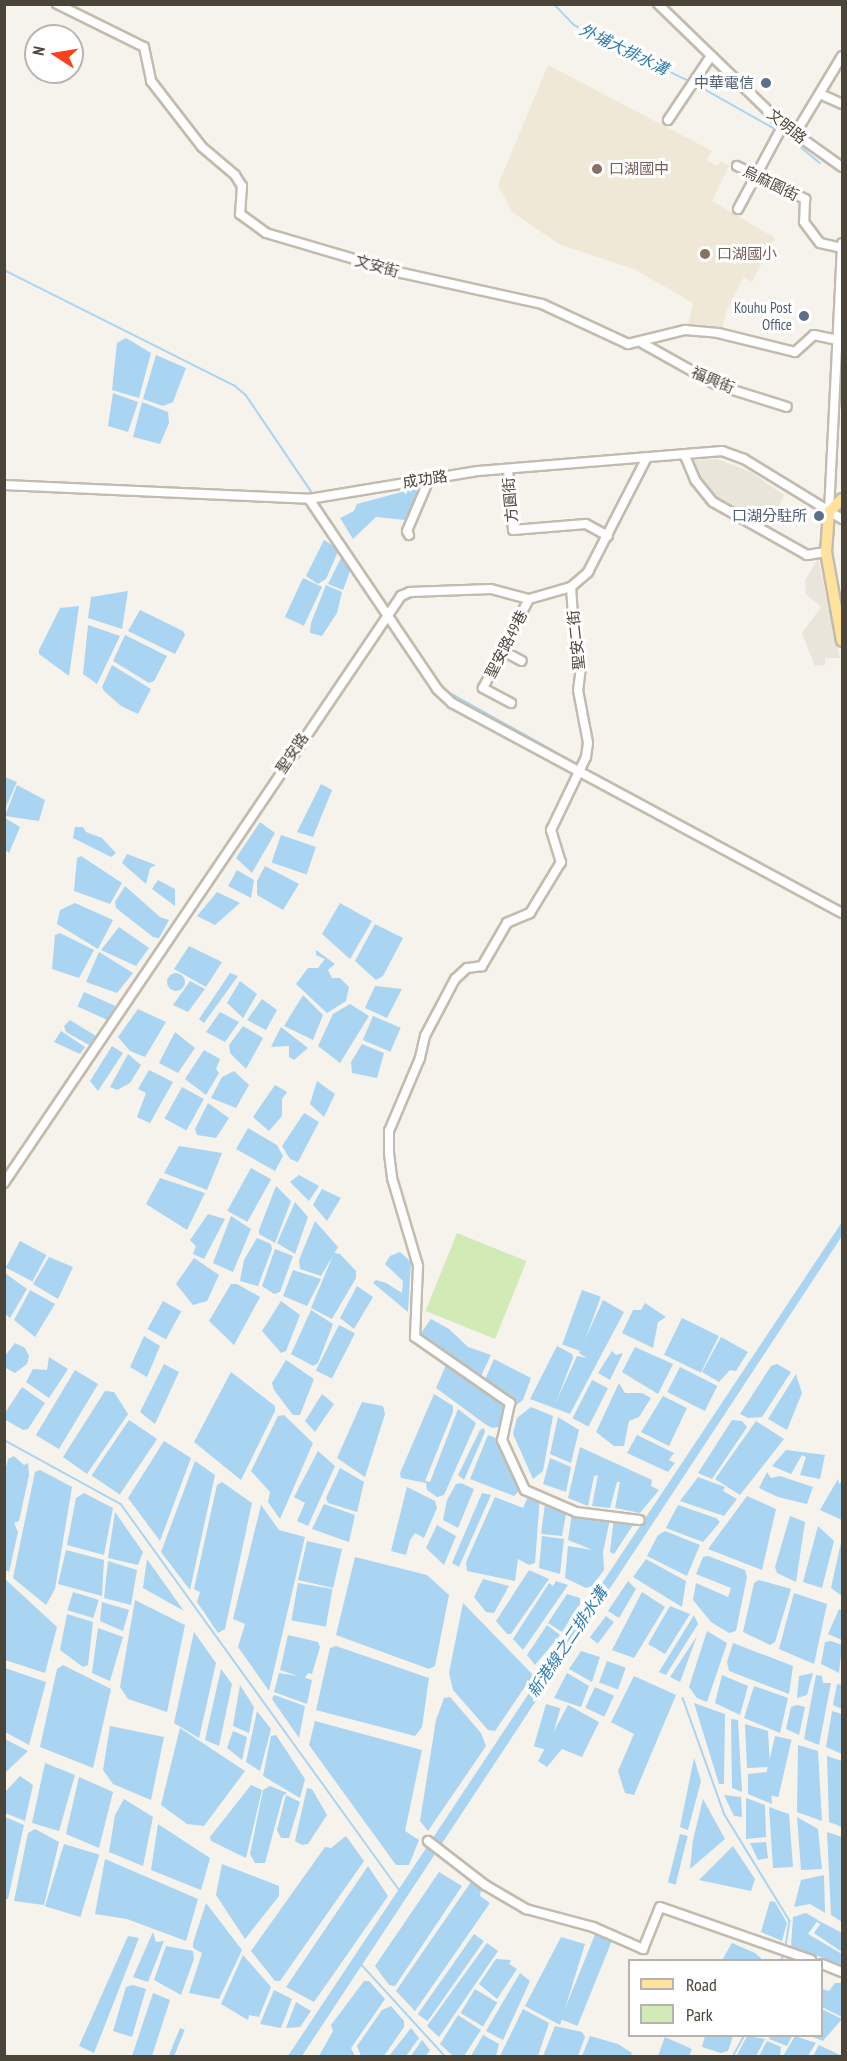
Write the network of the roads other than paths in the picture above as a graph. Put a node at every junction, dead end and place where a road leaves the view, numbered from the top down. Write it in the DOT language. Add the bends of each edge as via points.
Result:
graph roads {
  1 [pos="57,4"];
  2 [pos="658,4"];
  3 [pos="711,56"];
  4 [pos="843,56"];
  5 [pos="820,94"];
  6 [pos="843,104"];
  7 [pos="668,120"];
  8 [pos="783,125"];
  9 [pos="795,134"];
  10 [pos="736,166"];
  11 [pos="843,167"];
  12 [pos="757,174"];
  13 [pos="738,209"];
  14 [pos="843,243"];
  15 [pos="842,248"];
  16 [pos="842,259"];
  17 [pos="840,340"];
  18 [pos="642,343"];
  19 [pos="787,407"];
  20 [pos="685,456"];
  21 [pos="647,457"];
  22 [pos="508,469"];
  23 [pos="430,477"];
  24 [pos="4,485"];
  25 [pos="843,498"];
  26 [pos="314,499"];
  27 [pos="829,512"];
  28 [pos="843,519"];
  29 [pos="409,535"];
  30 [pos="608,536"];
  31 [pos="826,552"];
  32 [pos="571,587"];
  33 [pos="529,599"];
  34 [pos="386,614"];
  35 [pos="841,618"];
  36 [pos="843,641"];
  37 [pos="503,651"];
  38 [pos="522,661"];
  39 [pos="511,703"];
  40 [pos="581,768"];
  41 [pos="843,913"];
  42 [pos="4,1183"];
  43 [pos="640,1520"];
  44 [pos="428,1841"];
  45 [pos="808,1959"];
  46 [pos="823,1964"];
  47 [pos="843,1972"];
  1 -- 18 [label="street, 文安街" via="144,47 151,81 202,147 235,175 242,186 240,214 266,233 402,273 542,304 628,344"];
  2 -- 3 [label="street, 文明路"];
  3 -- 7 [label="street"];
  3 -- 8 [label="street, 文明路"];
  4 -- 5 [label="street"];
  5 -- 6 [label="street"];
  5 -- 9 [label="street"];
  8 -- 9 [label="street, 文明路"];
  8 -- 12 [label="street"];
  9 -- 11 [label="street, 文明路"];
  10 -- 12 [label="street, 烏麻園街"];
  12 -- 13 [label="street"];
  12 -- 15 [label="street, 烏麻園街" via="805,200 804,222 820,243"];
  14 -- 15 [label="street"];
  15 -- 16 [label="street"];
  16 -- 17 [label="street"];
  17 -- 18 [label="street, 文安街" via="814,335 795,352 718,333 685,330"];
  17 -- 27 [label="street"];
  18 -- 19 [label="street, 福興街" via="717,385"];
  20 -- 21 [label="street, 成功路"];
  20 -- 27 [label="street, 成功路" via="731,453"];
  20 -- 31 [label="street" via="695,480 713,502 807,555 814,557"];
  21 -- 22 [label="street, 成功路"];
  21 -- 30 [label="street"];
  22 -- 23 [label="street, 成功路"];
  22 -- 30 [label="street, 方圓街" via="513,530 586,524"];
  23 -- 26 [label="street, 成功路"];
  23 -- 29 [label="street" via="407,531"];
  24 -- 26 [label="street, 成功路"];
  25 -- 27 [label="main road"];
  26 -- 34 [label="street"];
  27 -- 28 [label="street, 成功路"];
  27 -- 31 [label="main road"];
  30 -- 32 [label="street" via="588,573"];
  31 -- 35 [label="main road"];
  32 -- 33 [label="street"];
  32 -- 40 [label="street, 聖安二街" via="576,660 581,667 579,690 588,743"];
  33 -- 34 [label="street, 聖安路" via="491,589 410,592 401,596"];
  33 -- 37 [label="street, 聖安路49巷"];
  34 -- 40 [label="street" via="437,689 452,703"];
  34 -- 42 [label="street, 聖安路"];
  35 -- 36 [label="main road"];
  37 -- 38 [label="street"];
  37 -- 39 [label="street, 聖安路49巷" via="483,688"];
  40 -- 41 [label="street"];
  40 -- 43 [label="street, 聖安二街" via="551,830 561,862 530,913 507,923 482,966 467,968 454,979 425,1036 420,1058 389,1131 389,1153 392,1178 418,1266 415,1338 510,1403 502,1440 525,1490 576,1512"];
  44 -- 45 [label="street" via="485,1885 526,1909 582,1923 643,1949 660,1907"];
  46 -- 47 [label="street"];
}
